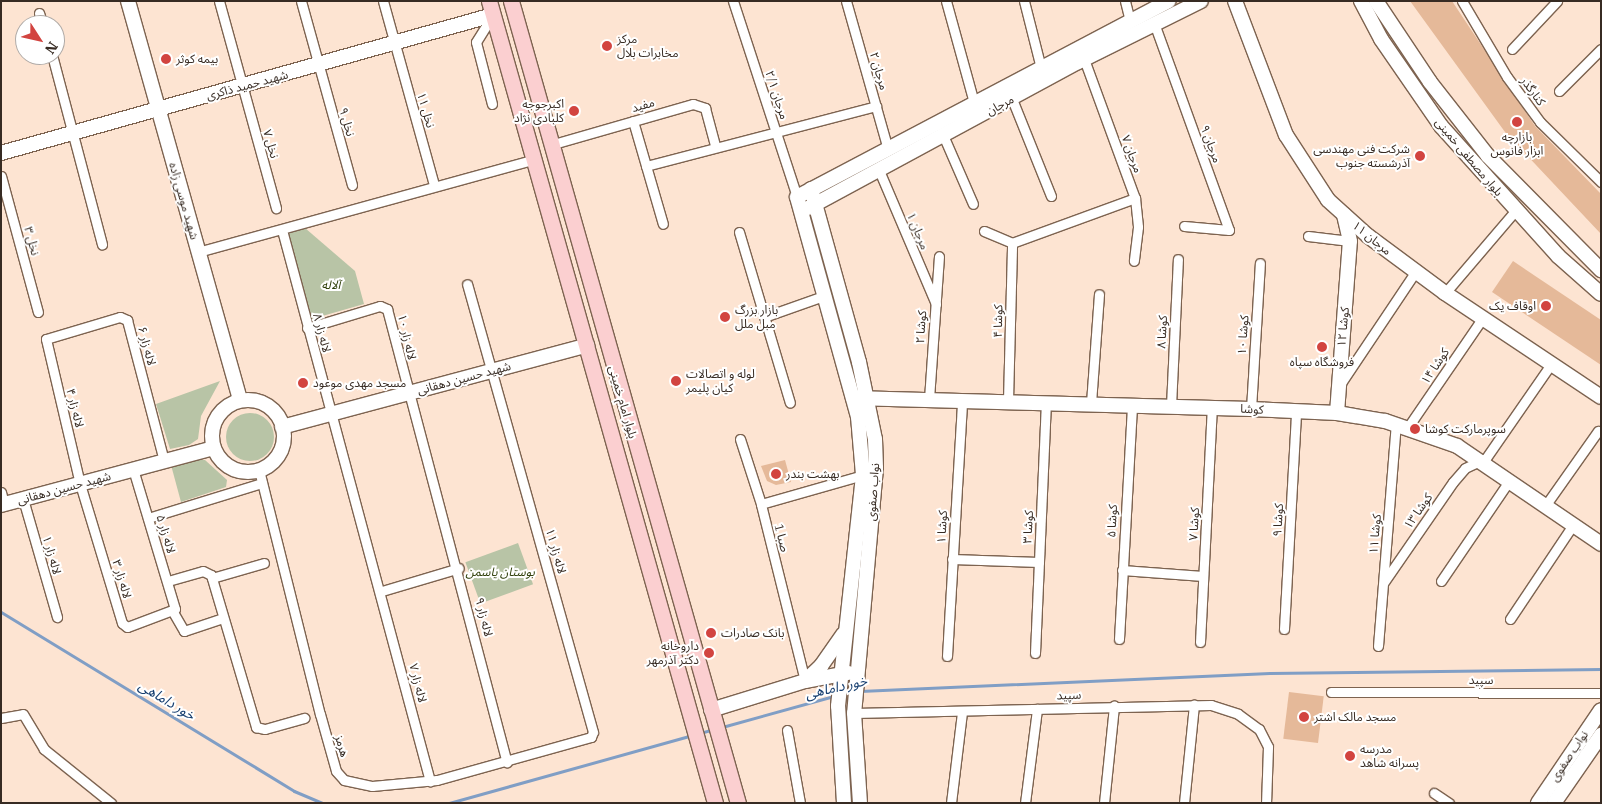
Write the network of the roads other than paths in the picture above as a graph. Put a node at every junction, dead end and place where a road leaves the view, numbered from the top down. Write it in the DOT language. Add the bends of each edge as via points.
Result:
graph roads {
  1 [pos="128,1"];
  2 [pos="218,1"];
  3 [pos="301,1"];
  4 [pos="383,1"];
  5 [pos="511,1"];
  6 [pos="733,1"];
  7 [pos="846,1"];
  8 [pos="946,1"];
  9 [pos="1024,1"];
  10 [pos="1125,1"];
  11 [pos="1169,1"];
  12 [pos="1200,1"];
  13 [pos="1235,1"];
  14 [pos="1361,1"];
  15 [pos="1376,1"];
  16 [pos="1462,1"];
  17 [pos="1557,1"];
  18 [pos="491,8"];
  19 [pos="1130,21"];
  20 [pos="1154,23"];
  21 [pos="393,43"];
  22 [pos="1512,49"];
  23 [pos="1601,49"];
  24 [pos="1084,59"];
  25 [pos="55,65"];
  26 [pos="318,65"];
  27 [pos="1041,68"];
  28 [pos="242,86"];
  29 [pos="1006,86"];
  30 [pos="1558,92"];
  31 [pos="1013,99"];
  32 [pos="974,103"];
  33 [pos="492,104"];
  34 [pos="876,106"];
  35 [pos="158,109"];
  36 [pos="633,121"];
  37 [pos="775,132"];
  38 [pos="75,133"];
  39 [pos="943,135"];
  40 [pos="550,145"];
  41 [pos="716,146"];
  42 [pos="888,149"];
  43 [pos="1,153"];
  44 [pos="533,160"];
  45 [pos="646,166"];
  46 [pos="878,168"];
  47 [pos="1,176"];
  48 [pos="1601,182"];
  49 [pos="434,184"];
  50 [pos="352,185"];
  51 [pos="811,190"];
  52 [pos="1050,196"];
  53 [pos="797,197"];
  54 [pos="1135,198"];
  55 [pos="815,204"];
  56 [pos="973,204"];
  57 [pos="276,208"];
  58 [pos="1516,210"];
  59 [pos="801,212"];
  60 [pos="1344,215"];
  61 [pos="663,224"];
  62 [pos="1184,226"];
  63 [pos="282,230"];
  64 [pos="739,232"];
  65 [pos="984,232"];
  66 [pos="1308,236"];
  67 [pos="1350,241"];
  68 [pos="1012,242"];
  69 [pos="102,244"];
  70 [pos="198,252"];
  71 [pos="939,256"];
  72 [pos="1178,259"];
  73 [pos="1134,261"];
  74 [pos="1260,264"];
  75 [pos="1601,270"];
  76 [pos="1416,271"];
  77 [pos="467,284"];
  78 [pos="1445,293"];
  79 [pos="1099,294"];
  80 [pos="1601,294"];
  81 [pos="826,295"];
  82 [pos="936,304"];
  83 [pos="38,312"];
  84 [pos="764,317"];
  85 [pos="1482,319"];
  86 [pos="308,328"];
  87 [pos="46,339"];
  88 [pos="587,345"];
  89 [pos="1551,364"];
  90 [pos="492,371"];
  91 [pos="1338,387"];
  92 [pos="407,393"];
  93 [pos="1601,396"];
  94 [pos="853,398"];
  95 [pos="868,398"];
  96 [pos="929,399"];
  97 [pos="240,400"];
  98 [pos="962,400"];
  99 [pos="1008,400"];
  100 [pos="1046,402"];
  101 [pos="790,403"];
  102 [pos="1091,403"];
  103 [pos="1132,404"];
  104 [pos="1171,406"];
  105 [pos="1212,407"];
  106 [pos="1251,409"];
  107 [pos="1296,411"];
  108 [pos="330,413"];
  109 [pos="1337,413"];
  110 [pos="1402,426"];
  111 [pos="282,427"];
  112 [pos="1598,431"];
  113 [pos="740,439"];
  114 [pos="214,448"];
  115 [pos="164,461"];
  116 [pos="1479,462"];
  117 [pos="134,469"];
  118 [pos="863,475"];
  119 [pos="261,476"];
  120 [pos="1509,481"];
  121 [pos="80,484"];
  122 [pos="23,499"];
  123 [pos="2,500"];
  124 [pos="761,504"];
  125 [pos="1545,506"];
  126 [pos="148,518"];
  127 [pos="1573,525"];
  128 [pos="1601,544"];
  129 [pos="952,559"];
  130 [pos="1039,562"];
  131 [pos="264,563"];
  132 [pos="459,568"];
  133 [pos="1122,570"];
  134 [pos="1203,576"];
  135 [pos="212,578"];
  136 [pos="168,581"];
  137 [pos="1441,581"];
  138 [pos="1384,582"];
  139 [pos="382,591"];
  140 [pos="174,609"];
  141 [pos="58,617"];
  142 [pos="223,618"];
  143 [pos="1510,619"];
  144 [pos="1284,629"];
  145 [pos="844,632"];
  146 [pos="1119,639"];
  147 [pos="1200,642"];
  148 [pos="1378,646"];
  149 [pos="1035,653"];
  150 [pos="947,656"];
  151 [pos="858,675"];
  152 [pos="840,677"];
  153 [pos="805,681"];
  154 [pos="1331,692"];
  155 [pos="1601,693"];
  156 [pos="1194,705"];
  157 [pos="1114,706"];
  158 [pos="854,708"];
  159 [pos="1037,709"];
  160 [pos="838,710"];
  161 [pos="1601,710"];
  162 [pos="962,712"];
  163 [pos="712,714"];
  164 [pos="1,718"];
  165 [pos="304,718"];
  166 [pos="786,730"];
  167 [pos="1601,734"];
  168 [pos="592,737"];
  169 [pos="507,762"];
  170 [pos="708,777"];
  171 [pos="430,780"];
  172 [pos="1434,793"];
  173 [pos="111,803"];
  174 [pos="704,803"];
  175 [pos="715,803"];
  176 [pos="738,803"];
  177 [pos="800,803"];
  178 [pos="844,803"];
  179 [pos="860,803"];
  180 [pos="951,803"];
  181 [pos="1025,803"];
  182 [pos="1104,803"];
  183 [pos="1184,803"];
  184 [pos="1266,803"];
  185 [pos="1449,803"];
  186 [pos="1538,803"];
  187 [pos="1554,803"];
  1 -- 35 [label="street, شهید موسی زاده"];
  2 -- 28 [label="street, نخل ۷"];
  3 -- 26 [label="street, نخل ۹"];
  4 -- 21 [label="street, نخل ۱۱"];
  5 -- 40 [label="main road, بلوار امام خمینی"];
  6 -- 37 [label="street, مرجان ۲/۱"];
  7 -- 34 [label="street, مرجان ۲"];
  8 -- 32 [label="street"];
  9 -- 27 [label="street"];
  10 -- 19 [label="street"];
  11 -- 19 [label="street, مرجان"];
  12 -- 20 [label="street, مرجان"];
  13 -- 60 [label="street, مرجان ۱۱" via="1286,135 1328,200"];
  14 -- 58 [label="street, بلوار مصطفی خمینی" via="1381,39 1441,126"];
  15 -- 75 [label="street, بلوار مصطفی خمینی" via="1430,82 1488,156"];
  16 -- 48 [label="street, کنارگذر" via="1507,77 1540,122"];
  17 -- 22 [label="street"];
  18 -- 21 [label="street, شهید حمید ذاکری"];
  18 -- 33 [label="street" via="476,42"];
  18 -- 44 [label="main road, بلوار امام خمینی"];
  19 -- 27 [label="street, مرجان"];
  20 -- 24 [label="street, مرجان"];
  20 -- 62 [label="street, مرجان ۹" via="1229,230"];
  21 -- 26 [label="street, شهید حمید ذاکری"];
  21 -- 49 [label="street, نخل ۱۱"];
  23 -- 30 [label="street"];
  24 -- 31 [label="street, مرجان"];
  24 -- 54 [label="street, مرجان ۷"];
  25 -- 38 [label="street"];
  26 -- 28 [label="street, شهید حمید ذاکری"];
  26 -- 50 [label="street, نخل ۹"];
  27 -- 29 [label="street, مرجان"];
  28 -- 35 [label="street, شهید حمید ذاکری"];
  28 -- 57 [label="street, نخل ۷"];
  29 -- 31 [label="street"];
  29 -- 32 [label="street, مرجان"];
  31 -- 39 [label="street, مرجان"];
  31 -- 52 [label="street"];
  32 -- 42 [label="street, مرجان"];
  34 -- 37 [label="street"];
  34 -- 42 [label="street, مرجان ۲"];
  35 -- 38 [label="street, شهید حمید ذاکری"];
  35 -- 70 [label="street, شهید موسی زاده"];
  36 -- 40 [label="street, مفید"];
  36 -- 41 [label="street, مفید" via="693,104 705,108"];
  36 -- 45 [label="street"];
  37 -- 41 [label="street"];
  37 -- 53 [label="street, مرجان ۲/۱"];
  38 -- 43 [label="street, شهید حمید ذاکری"];
  38 -- 69 [label="street"];
  39 -- 46 [label="street, مرجان"];
  39 -- 56 [label="street"];
  40 -- 163 [label="main road, بلوار امام خمینی"];
  41 -- 45 [label="street"];
  42 -- 51 [label="street, مرجان"];
  44 -- 49 [label="street"];
  44 -- 88 [label="main road, بلوار امام خمینی"];
  45 -- 61 [label="street"];
  46 -- 55 [label="street, مرجان"];
  46 -- 82 [label="street, مرجان ۱"];
  47 -- 83 [label="street, نخل ۳"];
  49 -- 63 [label="street"];
  51 -- 53 [label="street, مرجان"];
  51 -- 55 [label="street, نواب صفوی"];
  53 -- 59 [label="street, نواب صفوی"];
  54 -- 68 [label="street"];
  54 -- 73 [label="street, مرجان ۷" via="1138,227"];
  55 -- 59 [label="street, مرجان"];
  55 -- 95 [label="street, نواب صفوی"];
  58 -- 78 [label="street"];
  58 -- 80 [label="street, بلوار مصطفی خمینی"];
  59 -- 81 [label="street, نواب صفوی"];
  60 -- 67 [label="street, کوشا ۱۲"];
  60 -- 76 [label="street, مرجان ۱۱"];
  63 -- 70 [label="street"];
  63 -- 86 [label="street, لاله زار ۸"];
  64 -- 84 [label="street"];
  65 -- 68 [label="street"];
  66 -- 67 [label="street"];
  67 -- 91 [label="street, کوشا ۱۲"];
  68 -- 99 [label="street, کوشا ۴"];
  70 -- 97 [label="street, شهید موسی زاده"];
  71 -- 82 [label="street, کوشا ۲"];
  72 -- 104 [label="street, کوشا ۸"];
  74 -- 106 [label="street, کوشا ۱۰"];
  76 -- 78 [label="street, مرجان ۱۱"];
  76 -- 91 [label="street"];
  77 -- 90 [label="street, لاله زار ۱۱"];
  78 -- 85 [label="street, مرجان ۱۱"];
  79 -- 102 [label="street"];
  81 -- 84 [label="street"];
  81 -- 94 [label="street, نواب صفوی"];
  82 -- 96 [label="street, کوشا ۲"];
  84 -- 101 [label="street"];
  85 -- 89 [label="street, مرجان ۱۱"];
  85 -- 110 [label="street, کوشا ۱۴"];
  86 -- 92 [label="street, لاله زار ۱۰" via="384,306"];
  86 -- 108 [label="street, لاله زار ۸"];
  87 -- 115 [label="street, لاله زار ۶" via="120,317 127,320"];
  87 -- 121 [label="street, لاله زار ۴"];
  88 -- 90 [label="street, شهید حسین دهقانی"];
  88 -- 170 [label="main road, بلوار امام خمینی"];
  89 -- 93 [label="street, مرجان ۱۱"];
  89 -- 116 [label="street"];
  90 -- 92 [label="street, شهید حسین دهقانی"];
  90 -- 168 [label="street, لاله زار ۱۱" via="594,732"];
  91 -- 109 [label="street, کوشا ۱۲"];
  92 -- 108 [label="street, شهید حسین دهقانی"];
  92 -- 132 [label="street, لاله زار ۹"];
  94 -- 95 [label="street, کوشا"];
  94 -- 118 [label="street, نواب صفوی"];
  95 -- 96 [label="street, کوشا"];
  95 -- 151 [label="street, نواب صفوی" via="876,468"];
  96 -- 98 [label="street, کوشا"];
  97 -- 111 [label="street" via="264,403 274,410"];
  97 -- 114 [label="street" via="219,413 214,424"];
  98 -- 99 [label="street, کوشا"];
  98 -- 129 [label="street, کوشا ۱"];
  99 -- 100 [label="street, کوشا"];
  100 -- 102 [label="street, کوشا"];
  100 -- 130 [label="street, کوشا ۳"];
  102 -- 103 [label="street, کوشا"];
  103 -- 104 [label="street, کوشا"];
  103 -- 133 [label="street, کوشا ۵"];
  104 -- 105 [label="street, کوشا"];
  105 -- 106 [label="street, کوشا"];
  105 -- 134 [label="street, کوشا ۷"];
  106 -- 107 [label="street, کوشا"];
  107 -- 109 [label="street, کوشا"];
  107 -- 144 [label="street, کوشا ۹"];
  108 -- 111 [label="street, شهید حسین دهقانی"];
  108 -- 139 [label="street, لاله زار ۷"];
  109 -- 110 [label="street, کوشا"];
  110 -- 116 [label="street, کوشا" via="1457,446"];
  110 -- 138 [label="street, کوشا ۱۱"];
  111 -- 119 [label="street" via="283,445"];
  112 -- 125 [label="street"];
  113 -- 124 [label="street, صبا 1"];
  114 -- 115 [label="street, شهید حسین دهقانی"];
  114 -- 119 [label="street" via="228,466"];
  115 -- 117 [label="street, شهید حسین دهقانی"];
  116 -- 120 [label="street, کوشا"];
  116 -- 138 [label="street, کوشا ۱۳" via="1465,468 1453,482"];
  117 -- 121 [label="street, شهید حسین دهقانی"];
  117 -- 126 [label="street, لاله زار ۵"];
  118 -- 124 [label="street"];
  118 -- 145 [label="street, نواب صفوی"];
  119 -- 126 [label="street"];
  119 -- 171 [label="street, هرمز" via="336,771 344,780 372,786"];
  120 -- 125 [label="street, کوشا"];
  120 -- 137 [label="street"];
  121 -- 122 [label="street, شهید حسین دهقانی"];
  121 -- 140 [label="street, لاله زار ۳" via="122,623 128,626"];
  122 -- 123 [label="street, شهید حسین دهقانی"];
  122 -- 141 [label="street, لاله زار ۱"];
  124 -- 153 [label="street, صبا 1"];
  125 -- 127 [label="street, کوشا"];
  126 -- 136 [label="street, لاله زار ۵"];
  127 -- 128 [label="street, کوشا"];
  127 -- 143 [label="street"];
  129 -- 130 [label="street"];
  129 -- 150 [label="street, کوشا ۱"];
  130 -- 149 [label="street, کوشا ۳"];
  131 -- 135 [label="street"];
  132 -- 139 [label="street"];
  132 -- 169 [label="street, لاله زار ۹"];
  133 -- 134 [label="street"];
  133 -- 146 [label="street, کوشا ۵"];
  134 -- 147 [label="street, کوشا ۷"];
  135 -- 136 [label="street" via="203,571"];
  135 -- 142 [label="street"];
  136 -- 140 [label="street, لاله زار ۵"];
  138 -- 148 [label="street, کوشا ۱۱"];
  139 -- 171 [label="street, لاله زار ۷"];
  140 -- 142 [label="street" via="184,630"];
  142 -- 165 [label="street" via="256,727 266,729"];
  145 -- 152 [label="street, نواب صفوی"];
  145 -- 153 [label="street" via="821,666"];
  151 -- 152 [label="street"];
  151 -- 158 [label="street, نواب صفوی"];
  152 -- 153 [label="street"];
  152 -- 160 [label="street, نواب صفوی"];
  153 -- 163 [label="street"];
  154 -- 155 [label="street, سپید"];
  156 -- 157 [label="street, سپید"];
  156 -- 183 [label="street"];
  156 -- 184 [label="street, سپید" via="1210,705 1238,714 1259,729 1268,747"];
  157 -- 159 [label="street, سپید"];
  157 -- 182 [label="street"];
  158 -- 160 [label="street"];
  158 -- 162 [label="street, سپید"];
  158 -- 179 [label="street, نواب صفوی"];
  159 -- 162 [label="street, سپید"];
  159 -- 181 [label="street"];
  160 -- 178 [label="street, نواب صفوی"];
  161 -- 186 [label="street, نواب صفوی"];
  162 -- 180 [label="street"];
  163 -- 176 [label="main road, بلوار امام خمینی"];
  164 -- 173 [label="street" via="23,714 44,749"];
  166 -- 177 [label="street"];
  167 -- 187 [label="street, نواب صفوی"];
  168 -- 169 [label="street, هرمز"];
  169 -- 171 [label="street, هرمز"];
  170 -- 174 [label="main road"];
  170 -- 175 [label="main road, بلوار امام خمینی"];
  172 -- 185 [label="street"];
}
